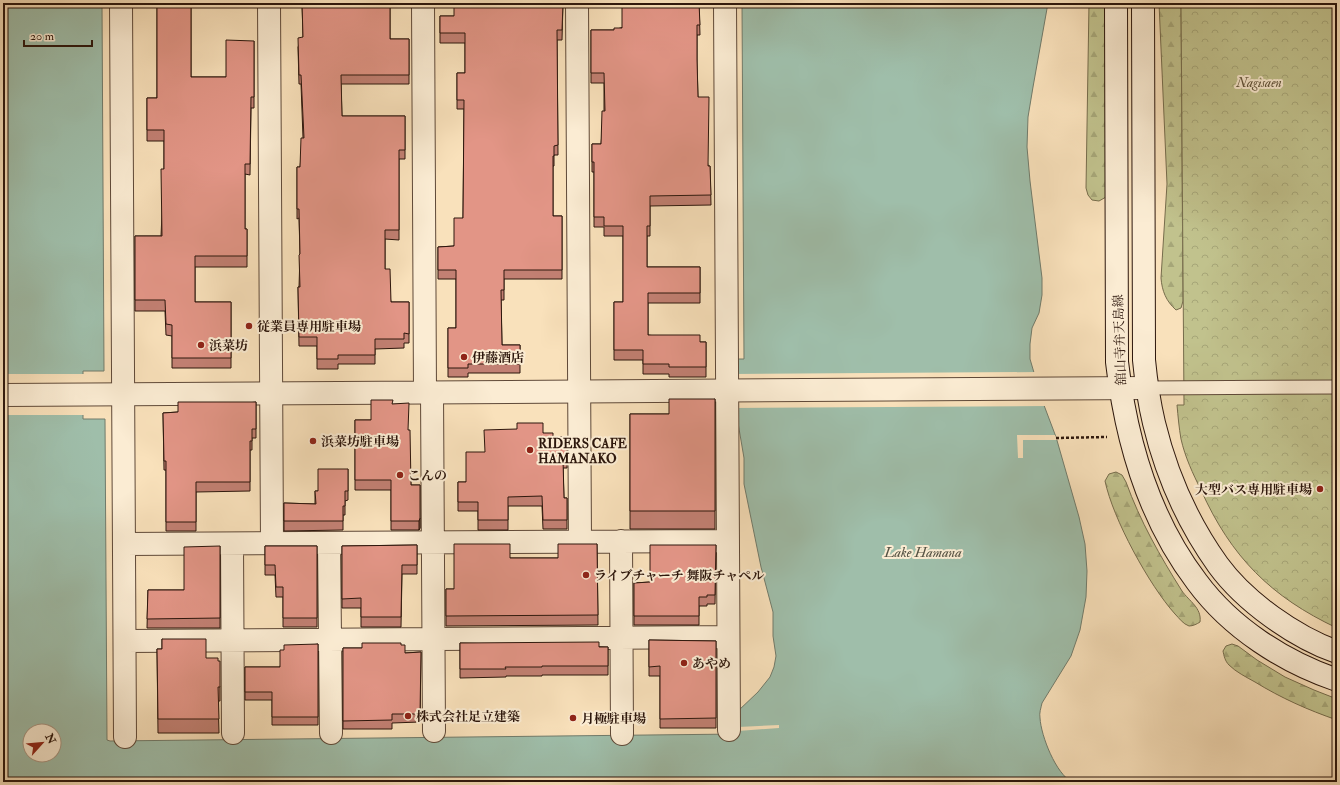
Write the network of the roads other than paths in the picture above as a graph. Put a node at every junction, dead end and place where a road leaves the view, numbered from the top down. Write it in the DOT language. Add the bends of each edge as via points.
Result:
graph roads {
  1 [pos="121,3"];
  2 [pos="269,3"];
  3 [pos="423,3"];
  4 [pos="577,3"];
  5 [pos="725,3"];
  6 [pos="1116,3"];
  7 [pos="1143,3"];
  8 [pos="1337,387"];
  9 [pos="1110,388"];
  10 [pos="1147,388"];
  11 [pos="579,391"];
  12 [pos="730,391"];
  13 [pos="428,392"];
  14 [pos="271,393"];
  15 [pos="123,394"];
  16 [pos="3,395"];
  17 [pos="728,541"];
  18 [pos="433,542"];
  19 [pos="580,542"];
  20 [pos="620,542"];
  21 [pos="272,543"];
  22 [pos="329,543"];
  23 [pos="124,544"];
  24 [pos="232,544"];
  25 [pos="1243,592"];
  26 [pos="1224,612"];
  27 [pos="728,637"];
  28 [pos="621,638"];
  29 [pos="433,639"];
  30 [pos="232,640"];
  31 [pos="330,640"];
  32 [pos="125,641"];
  33 [pos="1337,652"];
  34 [pos="1337,680"];
  35 [pos="729,730"];
  36 [pos="434,731"];
  37 [pos="331,733"];
  38 [pos="233,734"];
  39 [pos="622,734"];
  40 [pos="125,737"];
  1 -- 15 [label="street"];
  2 -- 14 [label="street"];
  3 -- 13 [label="street"];
  4 -- 11 [label="street"];
  5 -- 12 [label="street"];
  6 -- 9 [label="street, 舘山寺弁天島線" via="1117,354"];
  7 -- 10 [label="street, 舘山寺弁天島線" via="1144,360"];
  8 -- 10 [label="lane"];
  9 -- 10 [label="street"];
  9 -- 12 [label="street"];
  9 -- 26 [label="street, 舘山寺弁天島線" via="1128,429 1148,494 1162,524 1197,583"];
  10 -- 25 [label="street, 舘山寺弁天島線" via="1163,453 1183,505 1219,566"];
  11 -- 12 [label="street"];
  11 -- 13 [label="street"];
  11 -- 19 [label="street"];
  12 -- 17 [label="street"];
  13 -- 14 [label="street"];
  13 -- 18 [label="street"];
  14 -- 15 [label="street"];
  14 -- 21 [label="street"];
  15 -- 16 [label="street"];
  15 -- 23 [label="street"];
  17 -- 20 [label="street"];
  17 -- 27 [label="street"];
  18 -- 19 [label="street"];
  18 -- 22 [label="street"];
  18 -- 29 [label="street"];
  19 -- 20 [label="street"];
  20 -- 28 [label="street"];
  21 -- 22 [label="street"];
  21 -- 24 [label="street"];
  22 -- 31 [label="street"];
  23 -- 24 [label="street"];
  23 -- 32 [label="street"];
  24 -- 30 [label="street"];
  25 -- 26 [label="street"];
  25 -- 33 [label="street, 舘山寺弁天島線" via="1281,623 1305,638"];
  26 -- 34 [label="street, 舘山寺弁天島線" via="1266,646 1321,675"];
  27 -- 28 [label="street"];
  27 -- 35 [label="street"];
  28 -- 29 [label="street"];
  28 -- 39 [label="street"];
  29 -- 31 [label="street"];
  29 -- 36 [label="street"];
  30 -- 31 [label="street"];
  30 -- 32 [label="street"];
  30 -- 38 [label="street"];
  31 -- 37 [label="street"];
  32 -- 40 [label="street"];
}
